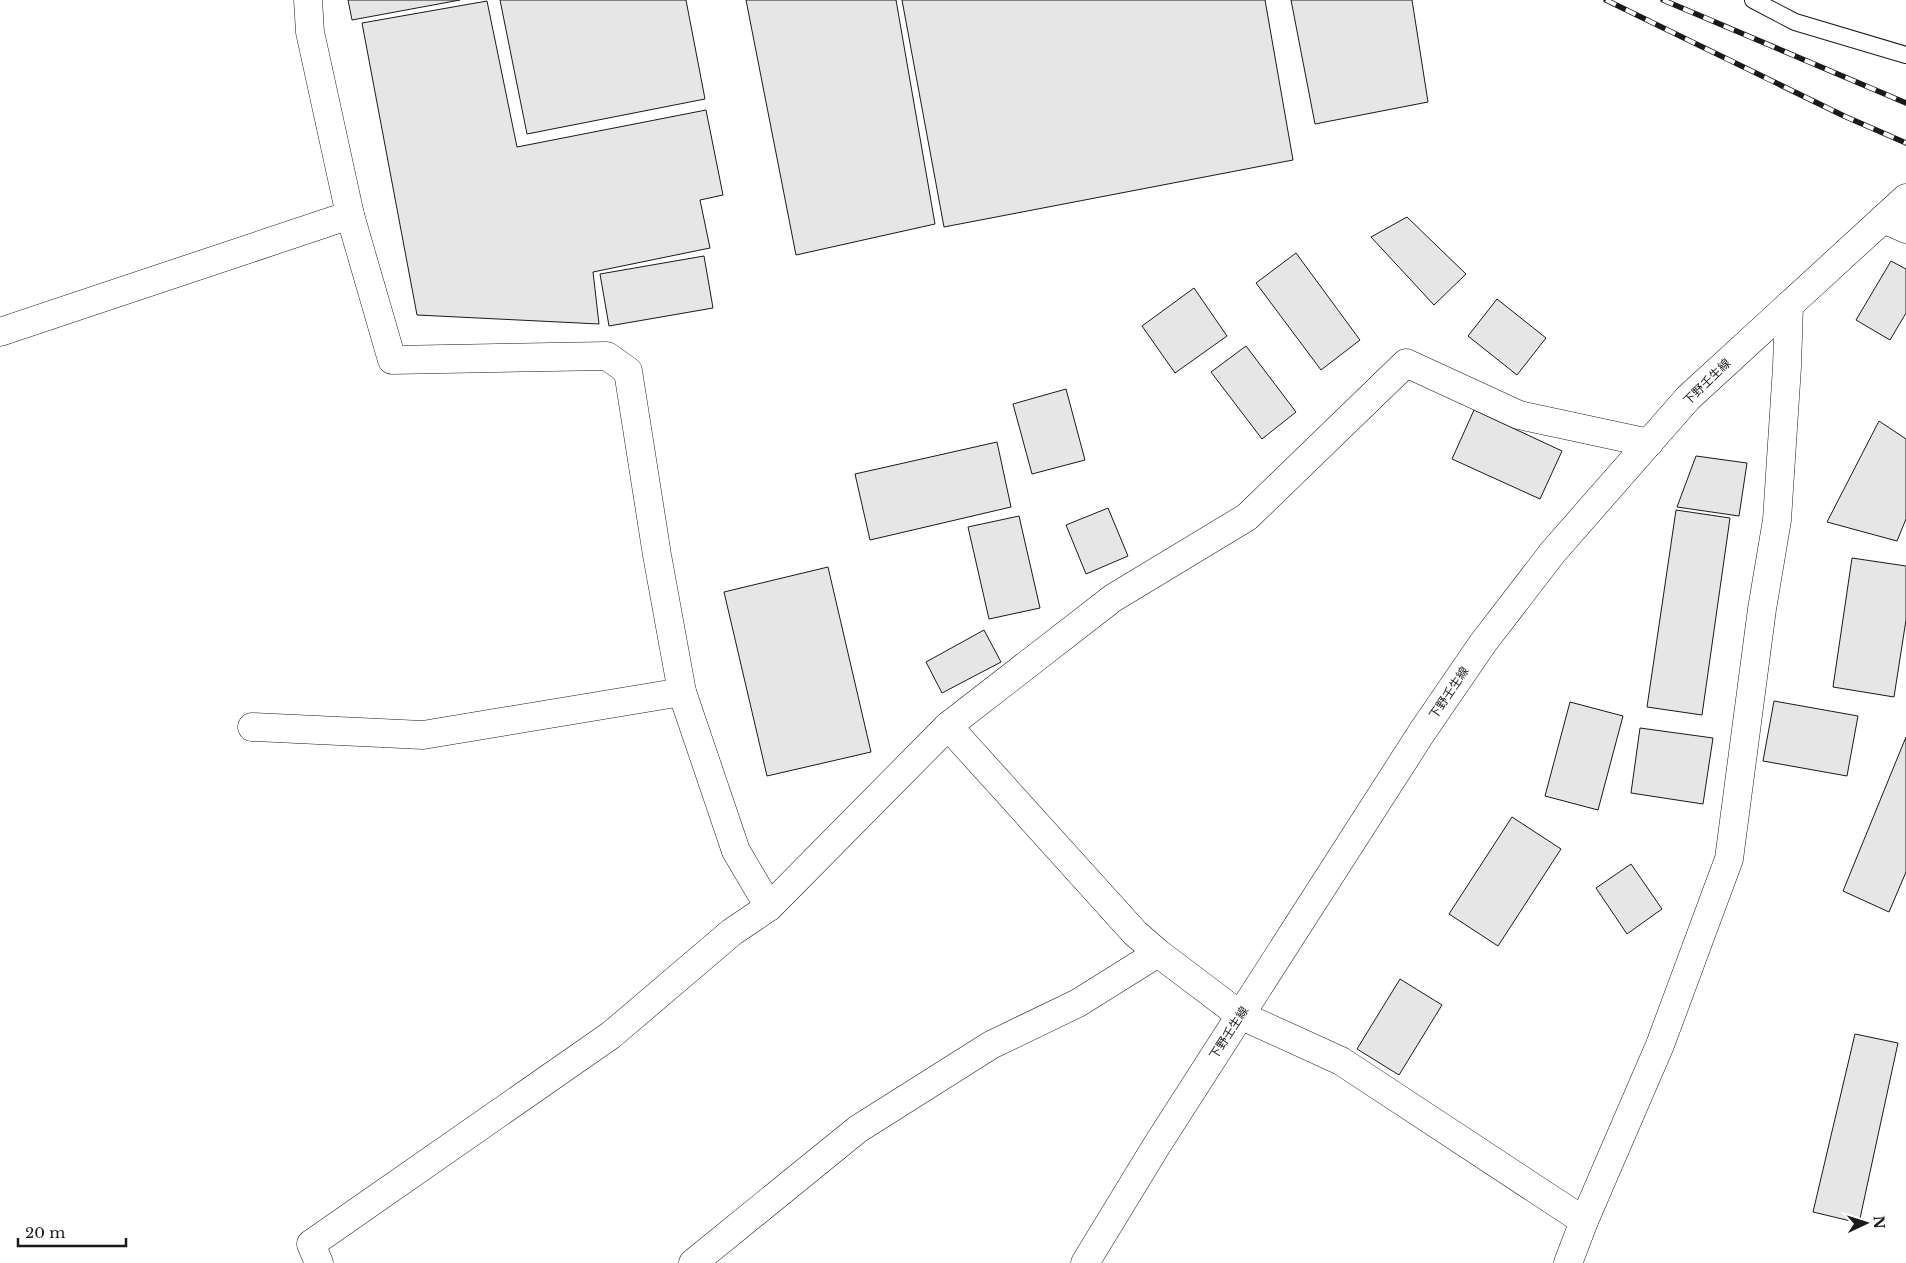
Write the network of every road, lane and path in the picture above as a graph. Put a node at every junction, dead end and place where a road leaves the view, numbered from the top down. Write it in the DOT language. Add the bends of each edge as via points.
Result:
graph roads {
  1 [pos="308,0"];
  2 [pos="1753,0"];
  3 [pos="1906,55"];
  4 [pos="1906,198"];
  5 [pos="350,214"];
  6 [pos="1895,224"];
  7 [pos="1788,305"];
  8 [pos="0,332"];
  9 [pos="1649,443"];
  10 [pos="682,692"];
  11 [pos="948,726"];
  12 [pos="252,727"];
  13 [pos="769,907"];
  14 [pos="1158,953"];
  15 [pos="1240,1016"];
  16 [pos="1584,1221"];
  17 [pos="319,1263"];
  18 [pos="693,1263"];
  19 [pos="1085,1263"];
  20 [pos="1568,1263"];
  1 -- 5 [label="street" via="310,32"];
  2 -- 3 [label="lane" via="1795,22"];
  4 -- 6 [label="street, 下野壬生線"];
  5 -- 8 [label="street"];
  5 -- 10 [label="street" via="392,360 608,356 628,371"];
  6 -- 7 [label="street, 下野壬生線"];
  7 -- 9 [label="street, 下野壬生線" via="1688,398"];
  7 -- 16 [label="street" via="1776,520 1729,858 1660,1045"];
  9 -- 11 [label="street" via="1519,415 1406,363 1247,517 1113,598"];
  9 -- 15 [label="street, 下野壬生線" via="1553,552 1483,643 1422,732"];
  10 -- 12 [label="street" via="423,735"];
  10 -- 13 [label="street" via="736,851"];
  11 -- 13 [label="street"];
  11 -- 14 [label="street" via="1135,934"];
  13 -- 17 [label="street" via="732,932 611,1035 311,1244"];
  14 -- 15 [label="street"];
  14 -- 18 [label="street" via="1078,1003 991,1046 858,1128"];
  15 -- 16 [label="street" via="1341,1061"];
  15 -- 19 [label="street, 下野壬生線"];
  16 -- 20 [label="street"];
}
